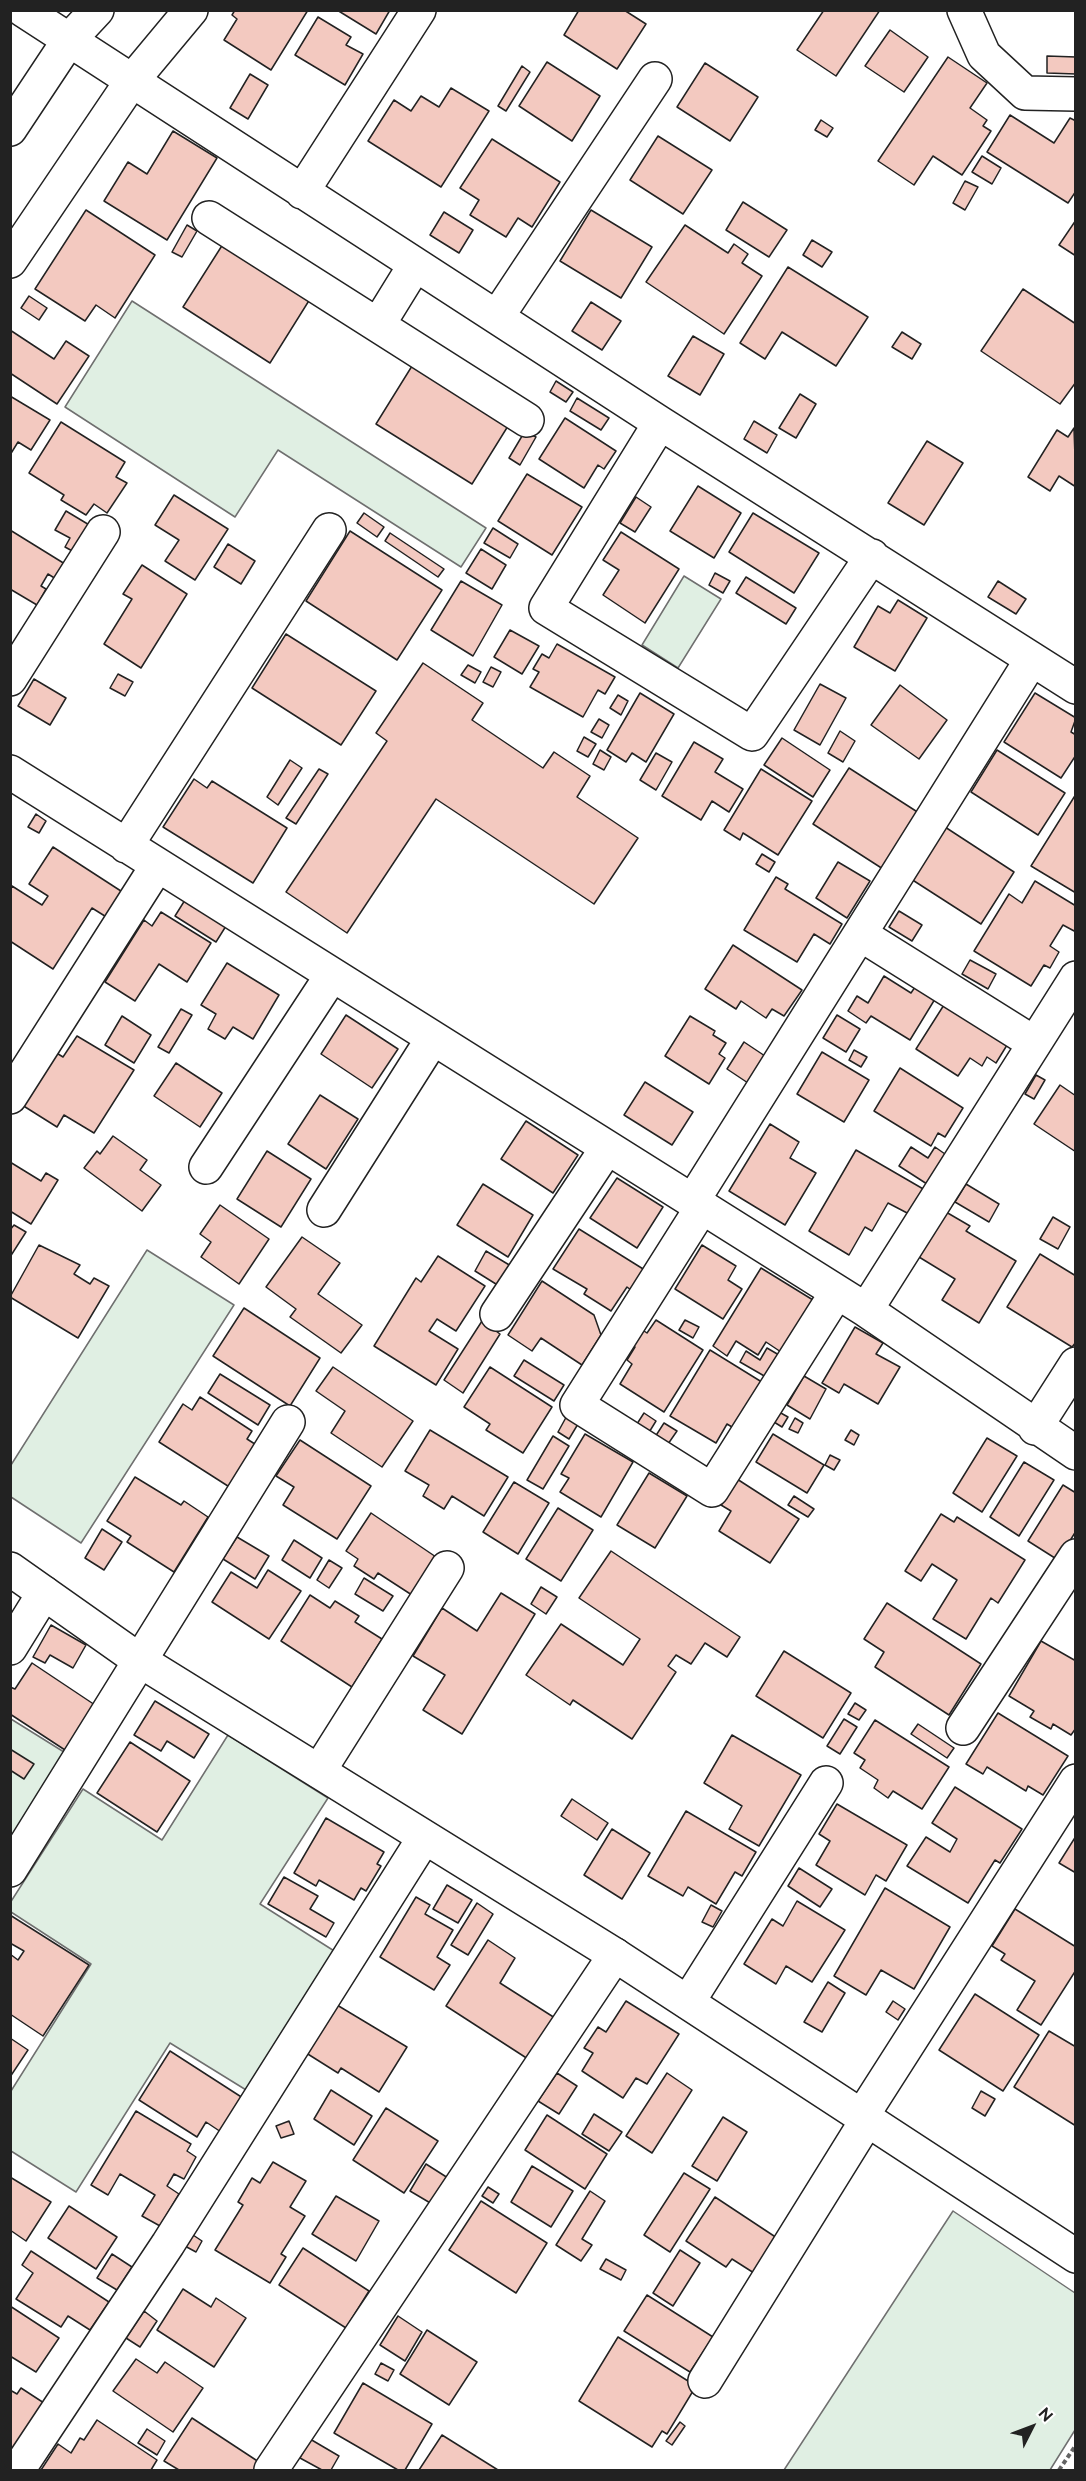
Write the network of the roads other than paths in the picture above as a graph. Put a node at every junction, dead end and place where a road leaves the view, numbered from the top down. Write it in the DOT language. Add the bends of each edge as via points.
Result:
graph roads {
  1 [pos="23,10"];
  2 [pos="97,10"];
  3 [pos="191,10"];
  4 [pos="419,10"];
  5 [pos="964,10"];
  6 [pos="69,40"];
  7 [pos="655,80"];
  8 [pos="131,82"];
  9 [pos="1076,94"];
  10 [pos="10,129"];
  11 [pos="302,192"];
  12 [pos="209,218"];
  13 [pos="10,261"];
  14 [pos="415,265"];
  15 [pos="496,317"];
  16 [pos="378,325"];
  17 [pos="527,420"];
  18 [pos="660,423"];
  19 [pos="329,530"];
  20 [pos="103,532"];
  21 [pos="872,556"];
  22 [pos="1032,659"];
  23 [pos="10,678"];
  24 [pos="1076,687"];
  25 [pos="10,772"];
  26 [pos="126,846"];
  27 [pos="157,866"];
  28 [pos="860,933"];
  29 [pos="332,975"];
  30 [pos="1076,978"];
  31 [pos="433,1038"];
  32 [pos="1034,1043"];
  33 [pos="10,1097"];
  34 [pos="607,1148"];
  35 [pos="206,1167"];
  36 [pos="697,1204"];
  37 [pos="324,1210"];
  38 [pos="837,1292"];
  39 [pos="866,1310"];
  40 [pos="497,1314"];
  41 [pos="1076,1364"];
  42 [pos="288,1422"];
  43 [pos="1035,1428"];
  44 [pos="1076,1453"];
  45 [pos="1076,1556"];
  46 [pos="447,1568"];
  47 [pos="10,1569"];
  48 [pos="44,1593"];
  49 [pos="10,1648"];
  50 [pos="139,1660"];
  51 [pos="963,1728"];
  52 [pos="319,1771"];
  53 [pos="1076,1781"];
  54 [pos="826,1783"];
  55 [pos="424,1838"];
  56 [pos="10,1870"];
  57 [pos="615,1955"];
  58 [pos="688,2002"];
  59 [pos="865,2118"];
  60 [pos="1076,2256"];
  61 [pos="705,2381"];
  62 [pos="18,2470"];
  63 [pos="271,2470"];
  1 -- 6 [label="street"];
  2 -- 6 [label="street"];
  3 -- 8 [label="street"];
  4 -- 11 [label="street"];
  5 -- 9 [label="street" via="984,55 1025,93"];
  6 -- 8 [label="street"];
  6 -- 10 [label="street"];
  7 -- 15 [label="street"];
  8 -- 11 [label="street"];
  8 -- 13 [label="street"];
  11 -- 14 [label="street"];
  12 -- 16 [label="street"];
  14 -- 15 [label="street"];
  14 -- 16 [label="street"];
  15 -- 18 [label="street"];
  16 -- 17 [label="street"];
  18 -- 21 [label="street"];
  18 -- 21 [label="street" via="546,608 752,734"];
  19 -- 26 [label="street"];
  20 -- 23 [label="street"];
  21 -- 22 [label="street"];
  22 -- 24 [label="street"];
  22 -- 28 [label="street"];
  25 -- 26 [label="street"];
  26 -- 27 [label="street"];
  27 -- 29 [label="street"];
  27 -- 33 [label="street"];
  28 -- 32 [label="street"];
  28 -- 36 [label="street"];
  29 -- 31 [label="street"];
  29 -- 35 [label="street"];
  30 -- 32 [label="street"];
  31 -- 34 [label="street"];
  31 -- 37 [label="street"];
  32 -- 39 [label="street"];
  34 -- 36 [label="street"];
  34 -- 40 [label="street"];
  36 -- 38 [label="street"];
  36 -- 38 [label="street" via="578,1405 712,1490"];
  38 -- 39 [label="street"];
  39 -- 43 [label="street"];
  41 -- 43 [label="street"];
  42 -- 50 [label="street"];
  43 -- 44 [label="street"];
  45 -- 51 [label="street"];
  46 -- 52 [label="street"];
  47 -- 48 [label="street"];
  48 -- 49 [label="street"];
  48 -- 50 [label="street"];
  50 -- 52 [label="street"];
  50 -- 56 [label="street"];
  52 -- 55 [label="street"];
  53 -- 59 [label="street"];
  54 -- 58 [label="street"];
  55 -- 57 [label="street"];
  55 -- 62 [label="street" via="174,2234"];
  57 -- 58 [label="street"];
  57 -- 63 [label="street"];
  58 -- 59 [label="street"];
  59 -- 60 [label="street"];
  59 -- 61 [label="street"];
}
